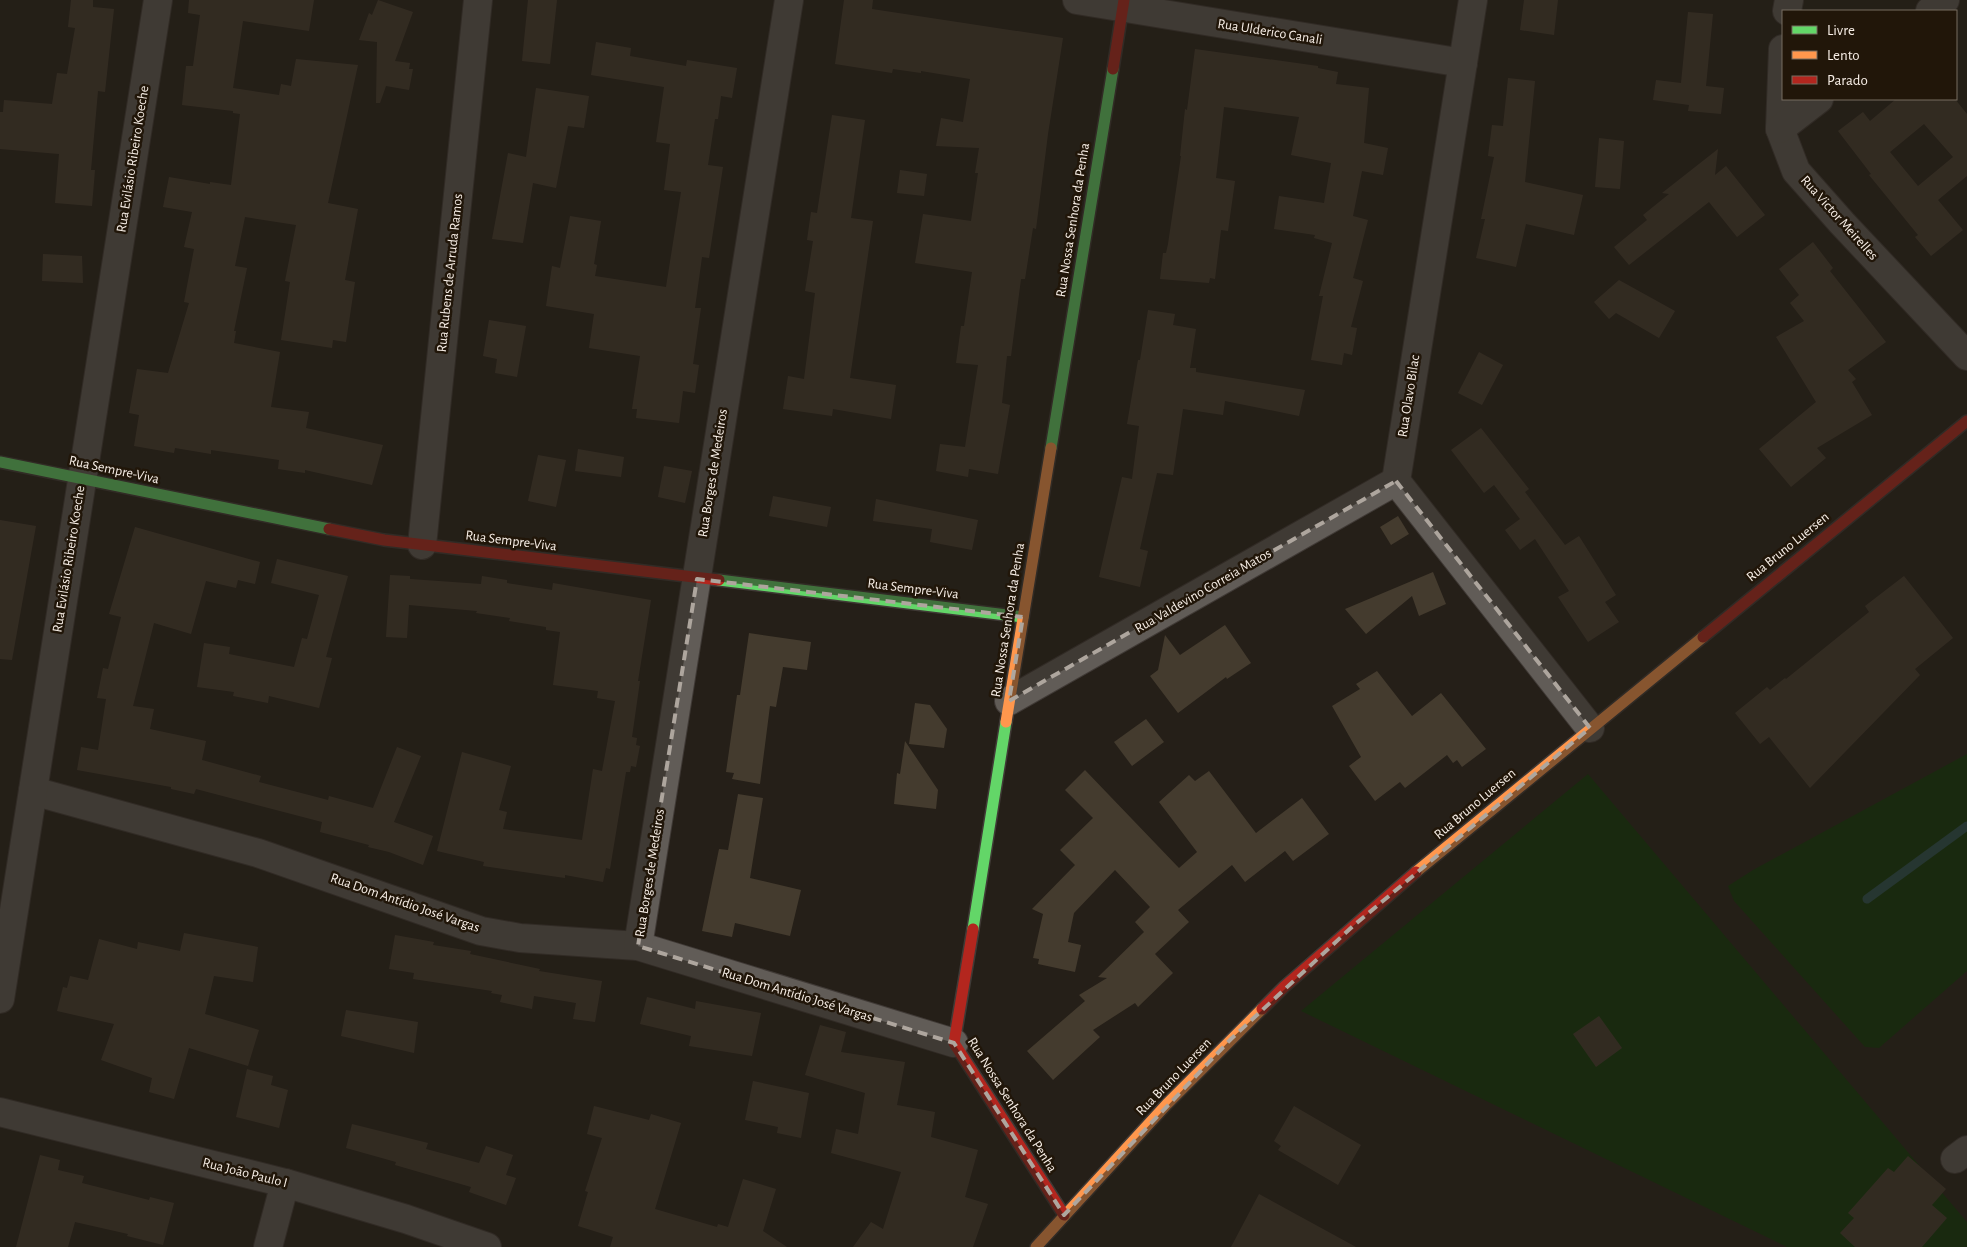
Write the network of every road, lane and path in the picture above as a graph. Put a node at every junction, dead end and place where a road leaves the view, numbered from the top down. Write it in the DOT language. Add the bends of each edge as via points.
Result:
graph roads {
  1 [pos="158,0"];
  2 [pos="478,0"];
  3 [pos="789,0"];
  4 [pos="1077,0"];
  5 [pos="1473,0"];
  6 [pos="1944,0"];
  7 [pos="1124,4"];
  8 [pos="1931,10"];
  9 [pos="1463,63"];
  10 [pos="1782,76"];
  11 [pos="1818,100"];
  12 [pos="1780,129"];
  13 [pos="1967,356"];
  14 [pos="1967,421"];
  15 [pos="0,462"];
  16 [pos="82,479"];
  17 [pos="1396,481"];
  18 [pos="422,546"];
  19 [pos="697,579"];
  20 [pos="1023,617"];
  21 [pos="1010,701"];
  22 [pos="1590,728"];
  23 [pos="33,791"];
  24 [pos="638,946"];
  25 [pos="0,999"];
  26 [pos="954,1043"];
  27 [pos="0,1112"];
  28 [pos="286,1183"];
  29 [pos="1064,1215"];
  30 [pos="268,1247"];
  31 [pos="487,1247"];
  32 [pos="1036,1247"];
  1 -- 16 [label="street, Rua Evilásio Ribeiro Koeche"];
  2 -- 18 [label="street, Rua Rubens de Arruda Ramos"];
  3 -- 19 [label="street, Rua Borges de Medeiros"];
  4 -- 7 [label="street, Rua Ulderico Canali"];
  5 -- 9 [label="street, Rua Olavo Bilac"];
  6 -- 8 [label="street"];
  7 -- 9 [label="street, Rua Ulderico Canali"];
  7 -- 20 [label="street, Rua Nossa Senhora da Penha"];
  9 -- 17 [label="street, Rua Olavo Bilac"];
  10 -- 12 [label="street, Rua Victor Meirelles"];
  11 -- 12 [label="street"];
  12 -- 13 [label="street, Rua Victor Meirelles" via="1796,171"];
  14 -- 22 [label="street, Rua Bruno Luersen"];
  15 -- 16 [label="street, Rua Sempre-Viva"];
  16 -- 18 [label="street, Rua Sempre-Viva"];
  16 -- 23 [label="street, Rua Evilásio Ribeiro Koeche"];
  17 -- 21 [label="street, Rua Valdevino Correia Matos"];
  17 -- 22 [label="street"];
  18 -- 19 [label="street, Rua Sempre-Viva"];
  19 -- 20 [label="street, Rua Sempre-Viva"];
  19 -- 24 [label="street, Rua Borges de Medeiros"];
  20 -- 21 [label="street, Rua Nossa Senhora da Penha"];
  21 -- 26 [label="street, Rua Nossa Senhora da Penha"];
  22 -- 29 [label="street, Rua Bruno Luersen" via="1412,875 1284,987 1167,1104"];
  23 -- 24 [label="street, Rua Dom Antídio José Vargas" via="258,853 481,931 520,938"];
  23 -- 25 [label="street, Rua Evilásio Ribeiro Koeche"];
  24 -- 26 [label="street, Rua Dom Antídio José Vargas"];
  26 -- 29 [label="street, Rua Nossa Senhora da Penha"];
  27 -- 28 [label="street, Rua João Paulo I"];
  28 -- 30 [label="street"];
  28 -- 31 [label="street, Rua João Paulo I"];
  29 -- 32 [label="street, Rua Bruno Luersen"];
}
